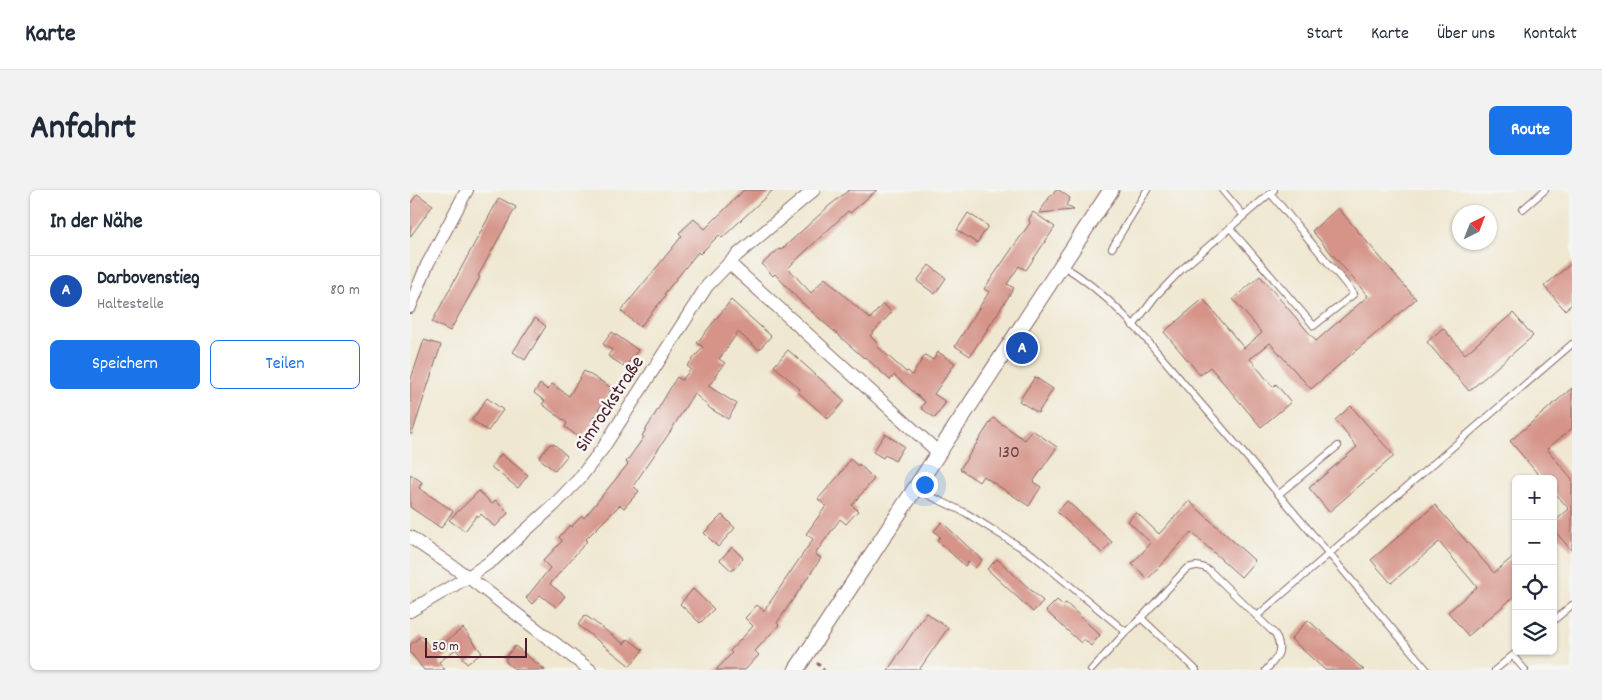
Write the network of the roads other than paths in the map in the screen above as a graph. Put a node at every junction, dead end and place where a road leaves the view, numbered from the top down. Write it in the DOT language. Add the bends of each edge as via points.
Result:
graph roads {
  1 [pos="467,190"];
  2 [pos="814,190"];
  3 [pos="1111,190"];
  4 [pos="1147,190"];
  5 [pos="1222,190"];
  6 [pos="1545,190"];
  7 [pos="1273,192"];
  8 [pos="1523,209"];
  9 [pos="1244,216"];
  10 [pos="1230,228"];
  11 [pos="1112,248"];
  12 [pos="728,264"];
  13 [pos="1062,265"];
  14 [pos="410,307"];
  15 [pos="1133,326"];
  16 [pos="1572,344"];
  17 [pos="1338,446"];
  18 [pos="939,453"];
  19 [pos="916,488"];
  20 [pos="1280,494"];
  21 [pos="410,538"];
  22 [pos="1329,554"];
  23 [pos="468,577"];
  24 [pos="1572,605"];
  25 [pos="410,611"];
  26 [pos="1257,616"];
  27 [pos="1141,618"];
  28 [pos="1557,618"];
  29 [pos="1126,632"];
  30 [pos="1514,655"];
  31 [pos="1516,655"];
  32 [pos="590,670"];
  33 [pos="796,670"];
  34 [pos="1091,670"];
  35 [pos="1196,670"];
  36 [pos="1266,670"];
  37 [pos="1427,670"];
  38 [pos="1495,670"];
  39 [pos="1525,670"];
  1 -- 14 [label="street" via="427,265"];
  2 -- 12 [label="street, Simrockstraße"];
  3 -- 13 [label="street"];
  4 -- 11 [label="lane"];
  5 -- 9 [label="lane"];
  6 -- 8 [label="lane"];
  7 -- 9 [label="lane"];
  7 -- 10 [label="lane" via="1354,294 1314,326"];
  9 -- 10 [label="lane"];
  10 -- 15 [label="lane" via="1182,269"];
  12 -- 18 [label="street"];
  12 -- 23 [label="street, Simrockstraße" via="708,286 603,448 579,479 522,536"];
  13 -- 15 [label="lane" via="1090,284"];
  13 -- 18 [label="street"];
  15 -- 20 [label="lane"];
  16 -- 22 [label="lane"];
  17 -- 20 [label="lane"];
  18 -- 19 [label="street"];
  19 -- 29 [label="lane" via="966,512 1033,555"];
  19 -- 33 [label="street"];
  20 -- 22 [label="lane"];
  21 -- 23 [label="street"];
  22 -- 26 [label="lane"];
  22 -- 37 [label="lane"];
  23 -- 25 [label="street, Simrockstraße"];
  23 -- 32 [label="street"];
  24 -- 28 [label="lane"];
  26 -- 27 [label="lane" via="1209,570 1193,566"];
  26 -- 36 [label="lane" via="1275,634 1279,643 1279,652"];
  27 -- 29 [label="lane"];
  27 -- 35 [label="lane"];
  29 -- 34 [label="lane"];
  30 -- 38 [label="lane"];
  31 -- 39 [label="lane"];
}
